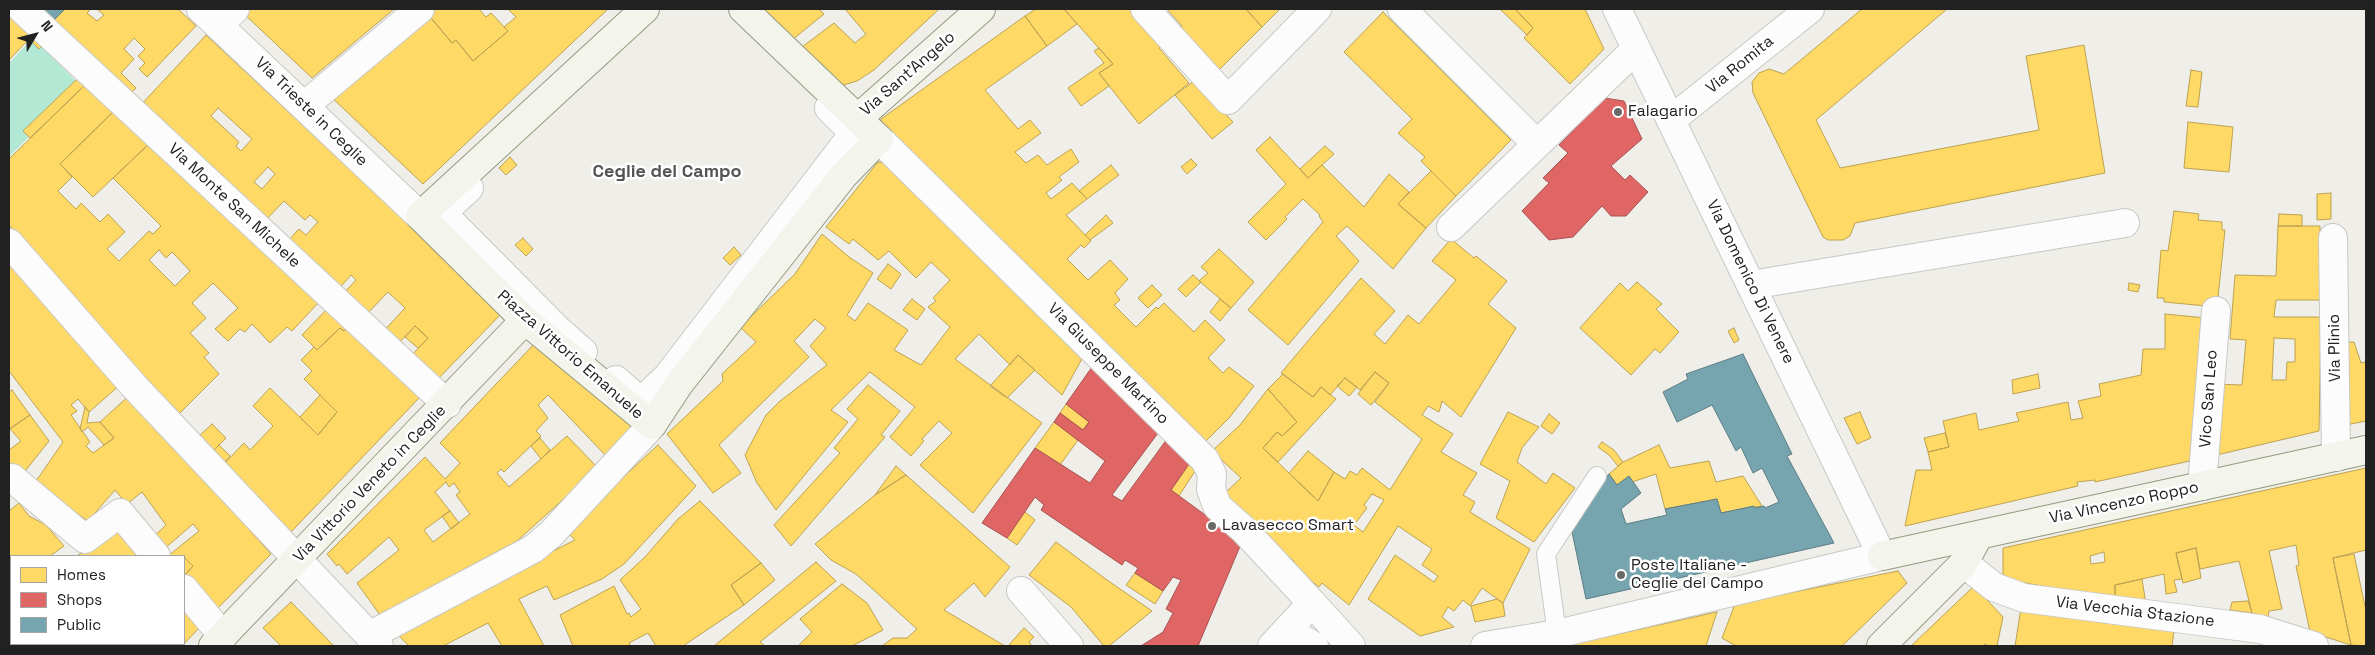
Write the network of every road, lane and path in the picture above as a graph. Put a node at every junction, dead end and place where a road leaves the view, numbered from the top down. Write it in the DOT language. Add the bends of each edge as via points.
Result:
graph roads {
  1 [pos="22,9"];
  2 [pos="420,9"];
  3 [pos="645,9"];
  4 [pos="660,9"];
  5 [pos="732,9"];
  6 [pos="743,9"];
  7 [pos="981,9"];
  8 [pos="1145,9"];
  9 [pos="1317,9"];
  10 [pos="1402,9"];
  11 [pos="1617,9"];
  12 [pos="1810,9"];
  13 [pos="218,14"];
  14 [pos="1636,49"];
  15 [pos="304,106"];
  16 [pos="856,119"];
  17 [pos="1671,120"];
  18 [pos="879,139"];
  19 [pos="1537,144"];
  20 [pos="420,216"];
  21 [pos="2125,222"];
  22 [pos="1452,227"];
  23 [pos="2333,238"];
  24 [pos="9,243"];
  25 [pos="1751,285"];
  26 [pos="2216,311"];
  27 [pos="525,320"];
  28 [pos="447,404"];
  29 [pos="652,425"];
  30 [pos="2366,450"];
  31 [pos="2336,457"];
  32 [pos="1597,476"];
  33 [pos="12,478"];
  34 [pos="2202,486"];
  35 [pos="1979,535"];
  36 [pos="155,555"];
  37 [pos="1882,556"];
  38 [pos="297,561"];
  39 [pos="1964,563"];
  40 [pos="185,591"];
  41 [pos="1020,591"];
  42 [pos="1312,603"];
  43 [pos="1557,634"];
  44 [pos="218,641"];
  45 [pos="374,641"];
  46 [pos="1069,646"];
  47 [pos="1272,646"];
  48 [pos="1289,646"];
  49 [pos="1314,646"];
  50 [pos="1351,646"];
  51 [pos="1485,646"];
  52 [pos="1881,646"];
  53 [pos="2314,646"];
  1 -- 28 [label="street, Via Monte San Michele"];
  2 -- 15 [label="street"];
  3 -- 20 [label="street"];
  4 -- 5 [label="street" via="442,213 558,330 641,402 668,376 854,133"];
  6 -- 16 [label="street"];
  7 -- 16 [label="street, Via Sant'Angelo"];
  8 -- 9 [label="street" via="1228,100"];
  10 -- 19 [label="street"];
  11 -- 14 [label="street, Via Domenico Di Venere"];
  12 -- 17 [label="street, Via Romita"];
  13 -- 15 [label="street, Via Trieste in Ceglie"];
  14 -- 17 [label="street, Via Domenico Di Venere"];
  14 -- 19 [label="street"];
  15 -- 20 [label="street, Via Trieste in Ceglie"];
  16 -- 18 [label="street"];
  17 -- 25 [label="street, Via Domenico Di Venere"];
  18 -- 29 [label="street, Piazza Vittorio Emanuele" via="831,191 679,384"];
  18 -- 42 [label="street, Via Giuseppe Martino" via="1205,460 1212,474 1211,489 1217,506"];
  19 -- 22 [label="street"];
  20 -- 27 [label="street, Piazza Vittorio Emanuele"];
  21 -- 25 [label="street"];
  23 -- 31 [label="street, Via Plinio"];
  24 -- 38 [label="street" via="133,385"];
  25 -- 37 [label="street, Via Domenico Di Venere"];
  26 -- 34 [label="street, Vico San Leo"];
  27 -- 28 [label="street, Via Vittorio Veneto in Ceglie"];
  27 -- 29 [label="street, Piazza Vittorio Emanuele"];
  28 -- 38 [label="street, Via Vittorio Veneto in Ceglie"];
  29 -- 45 [label="street" via="551,534 533,549"];
  30 -- 31 [label="street, Via Vincenzo Roppo"];
  31 -- 34 [label="street, Via Vincenzo Roppo"];
  32 -- 43 [label="lane" via="1546,554"];
  33 -- 36 [label="street" via="85,539 120,513"];
  34 -- 35 [label="street, Via Vincenzo Roppo"];
  35 -- 37 [label="street, Via Vincenzo Roppo"];
  35 -- 39 [label="street"];
  37 -- 43 [label="street"];
  38 -- 44 [label="street, Via Vittorio Veneto in Ceglie"];
  38 -- 45 [label="street"];
  39 -- 52 [label="street"];
  39 -- 53 [label="street, Via Vecchia Stazione" via="1994,587 2024,598 2260,629"];
  40 -- 44 [label="street"];
  41 -- 46 [label="street"];
  42 -- 47 [label="street"];
  42 -- 50 [label="street, Via Giuseppe Martino"];
  43 -- 51 [label="street"];
  48 -- 49 [label="street" via="1299,637"];
}
